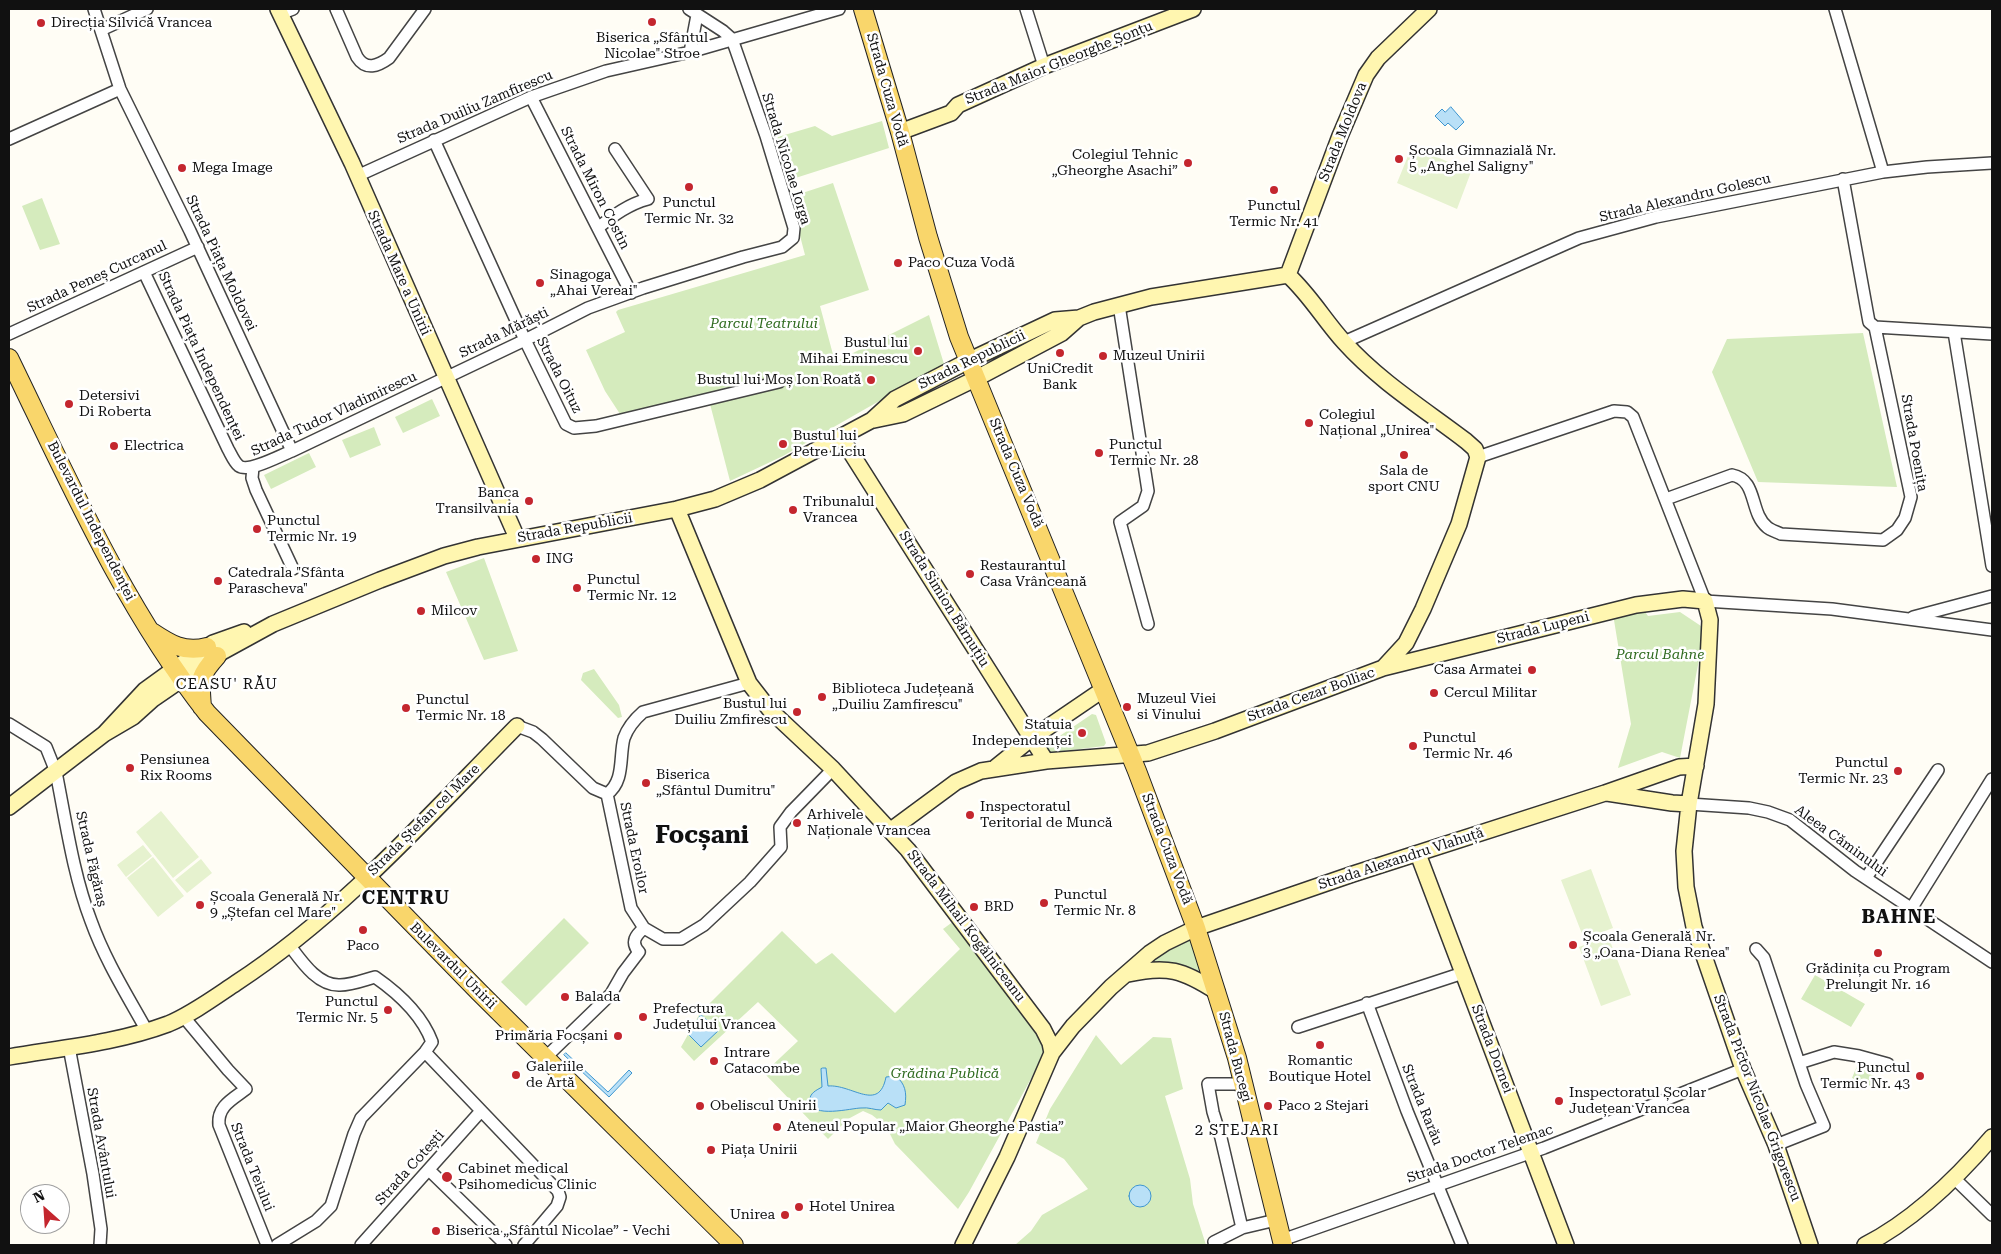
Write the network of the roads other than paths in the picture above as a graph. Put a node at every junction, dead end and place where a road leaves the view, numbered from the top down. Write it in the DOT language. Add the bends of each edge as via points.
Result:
graph roads {
  1 [pos="94,9"];
  2 [pos="147,9"];
  3 [pos="336,9"];
  4 [pos="425,9"];
  5 [pos="838,9"];
  6 [pos="863,9"];
  7 [pos="1026,9"];
  8 [pos="1193,9"];
  9 [pos="1429,9"];
  10 [pos="1835,9"];
  11 [pos="283,11"];
  12 [pos="693,12"];
  13 [pos="101,30"];
  14 [pos="732,39"];
  15 [pos="690,52"];
  16 [pos="1044,66"];
  17 [pos="120,89"];
  18 [pos="531,96"];
  19 [pos="900,132"];
  20 [pos="9,139"];
  21 [pos="434,140"];
  22 [pos="615,149"];
  23 [pos="1992,163"];
  24 [pos="1883,172"];
  25 [pos="358,176"];
  26 [pos="1843,179"];
  27 [pos="599,227"];
  28 [pos="198,247"];
  29 [pos="144,272"];
  30 [pos="1288,275"];
  31 [pos="632,293"];
  32 [pos="1119,305"];
  33 [pos="1079,318"];
  34 [pos="1875,327"];
  35 [pos="1954,332"];
  36 [pos="9,334"];
  37 [pos="1992,334"];
  38 [pos="525,340"];
  39 [pos="1344,342"];
  40 [pos="9,358"];
  41 [pos="970,360"];
  42 [pos="445,378"];
  43 [pos="977,378"];
  44 [pos="779,382"];
  45 [pos="872,420"];
  46 [pos="841,437"];
  47 [pos="292,451"];
  48 [pos="1478,457"];
  49 [pos="253,467"];
  50 [pos="1666,499"];
  51 [pos="677,509"];
  52 [pos="517,538"];
  53 [pos="1992,566"];
  54 [pos="293,569"];
  55 [pos="1992,596"];
  56 [pos="1705,601"];
  57 [pos="1907,619"];
  58 [pos="1148,624"];
  59 [pos="148,629"];
  60 [pos="1992,630"];
  61 [pos="212,652"];
  62 [pos="1383,668"];
  63 [pos="177,674"];
  64 [pos="749,684"];
  65 [pos="1104,689"];
  66 [pos="202,707"];
  67 [pos="9,724"];
  68 [pos="517,726"];
  69 [pos="1032,738"];
  70 [pos="1130,755"];
  71 [pos="1046,761"];
  72 [pos="1696,766"];
  73 [pos="995,768"];
  74 [pos="833,769"];
  75 [pos="1938,770"];
  76 [pos="56,772"];
  77 [pos="1992,778"];
  78 [pos="1605,793"];
  79 [pos="607,794"];
  80 [pos="1689,804"];
  81 [pos="9,807"];
  82 [pos="891,830"];
  83 [pos="1418,854"];
  84 [pos="367,878"];
  85 [pos="1866,878"];
  86 [pos="1911,909"];
  87 [pos="644,928"];
  88 [pos="1196,928"];
  89 [pos="290,946"];
  90 [pos="1756,949"];
  91 [pos="1992,962"];
  92 [pos="1463,973"];
  93 [pos="1124,975"];
  94 [pos="1217,992"];
  95 [pos="1367,1003"];
  96 [pos="183,1016"];
  97 [pos="1298,1027"];
  98 [pos="147,1030"];
  99 [pos="69,1047"];
  100 [pos="425,1052"];
  101 [pos="1052,1053"];
  102 [pos="9,1058"];
  103 [pos="545,1058"];
  104 [pos="1799,1064"];
  105 [pos="1888,1064"];
  106 [pos="1742,1069"];
  107 [pos="1243,1084"];
  108 [pos="482,1112"];
  109 [pos="1992,1137"];
  110 [pos="1776,1145"];
  111 [pos="1531,1153"];
  112 [pos="428,1170"];
  113 [pos="1955,1179"];
  114 [pos="1438,1184"];
  115 [pos="1992,1215"];
  116 [pos="1276,1220"];
  117 [pos="1242,1228"];
  118 [pos="1283,1243"];
  119 [pos="100,1245"];
  120 [pos="267,1245"];
  121 [pos="277,1245"];
  122 [pos="361,1245"];
  123 [pos="506,1245"];
  124 [pos="524,1245"];
  125 [pos="734,1245"];
  126 [pos="963,1245"];
  127 [pos="1215,1245"];
  128 [pos="1462,1245"];
  129 [pos="1566,1245"];
  130 [pos="1810,1245"];
  131 [pos="1865,1245"];
  1 -- 13 [label="street, Strada Piața Moldovei"];
  2 -- 13 [label="street"];
  3 -- 4 [label="street" via="358,58 370,67 389,58"];
  5 -- 14 [label="street, Strada Duiliu Zamfirescu"];
  6 -- 19 [label="main road, Strada Cuza Vodă"];
  7 -- 16 [label="street"];
  8 -- 16 [label="street, Strada Maior Gheorghe Șonțu"];
  9 -- 30 [label="street, Strada Moldova" via="1378,58 1366,74"];
  10 -- 24 [label="street"];
  11 -- 25 [label="street, Strada Mare a Unirii"];
  12 -- 14 [label="street"];
  12 -- 15 [label="street"];
  13 -- 17 [label="street, Strada Piața Moldovei"];
  14 -- 15 [label="street, Strada Duiliu Zamfirescu"];
  14 -- 31 [label="street, Strada Nicolae Iorga" via="769,146 794,228 793,238 782,247"];
  15 -- 18 [label="street, Strada Duiliu Zamfirescu" via="606,71"];
  16 -- 19 [label="street, Strada Maior Gheorghe Șonțu" via="958,105 951,113"];
  17 -- 20 [label="street"];
  17 -- 28 [label="street, Strada Piața Moldovei"];
  18 -- 21 [label="street, Strada Duiliu Zamfirescu"];
  18 -- 27 [label="street, Strada Miron Costin"];
  19 -- 41 [label="main road, Strada Cuza Vodă" via="959,338"];
  21 -- 25 [label="street, Strada Duiliu Zamfirescu"];
  21 -- 38 [label="street, Strada Oituz"];
  22 -- 27 [label="street" via="648,199 616,214"];
  23 -- 24 [label="street, Strada Alexandru Golescu"];
  24 -- 26 [label="street, Strada Alexandru Golescu"];
  25 -- 42 [label="street, Strada Mare a Unirii"];
  26 -- 34 [label="street, Strada Poenița" via="1869,322"];
  26 -- 39 [label="street, Strada Alexandru Golescu" via="1656,217 1580,238"];
  27 -- 31 [label="street, Strada Miron Costin"];
  28 -- 29 [label="street, Strada Peneș Curcanul"];
  28 -- 47 [label="street, Strada Piața Moldovei"];
  29 -- 36 [label="street, Strada Peneș Curcanul"];
  29 -- 49 [label="street, Strada Piața Independenței" via="228,449 237,465"];
  30 -- 32 [label="street, Strada Republicii"];
  30 -- 39 [label="street"];
  31 -- 38 [label="street, Strada Mărăști" via="588,308"];
  32 -- 33 [label="street, Strada Republicii"];
  32 -- 58 [label="street" via="1148,490 1143,506 1120,522"];
  33 -- 41 [label="street, Strada Republicii" via="1055,320"];
  33 -- 43 [label="street, Strada Republicii" via="1062,333"];
  34 -- 35 [label="street"];
  34 -- 50 [label="street, Strada Poenița" via="1910,497 1905,518 1897,530 1883,540 1781,534 1766,527 1759,517 1747,482 1740,476 1732,475"];
  35 -- 37 [label="street"];
  35 -- 53 [label="street"];
  38 -- 42 [label="street, Strada Mărăști"];
  38 -- 44 [label="street, Strada Oituz" via="560,415 566,424 574,428"];
  39 -- 48 [label="street" via="1376,374 1466,441"];
  40 -- 59 [label="main road, Bulevardul Independenței" via="83,510"];
  41 -- 43 [label="main road, Strada Cuza Vodă"];
  41 -- 45 [label="street, Strada Republicii" via="895,399"];
  42 -- 47 [label="street, Strada Tudor Vladimirescu"];
  42 -- 52 [label="street, Strada Mare a Unirii"];
  43 -- 45 [label="street, Strada Republicii" via="903,414"];
  43 -- 65 [label="main road, Strada Cuza Vodă"];
  45 -- 46 [label="street, Strada Republicii"];
  46 -- 51 [label="street, Strada Republicii" via="746,487"];
  46 -- 69 [label="street, Strada Simion Bărnuțiu"];
  47 -- 49 [label="street, Strada Tudor Vladimirescu"];
  48 -- 50 [label="street" via="1614,411 1627,412 1633,417"];
  48 -- 62 [label="street, Strada Cezar Bolliac" via="1459,524 1423,609 1406,643"];
  49 -- 54 [label="street, Strada Tudor Vladimirescu" via="256,490"];
  50 -- 56 [label="street"];
  51 -- 52 [label="street, Strada Republicii"];
  51 -- 64 [label="street, Strada Mihail Kogălniceanu"];
  52 -- 61 [label="street, Strada Republicii" via="444,556 273,624 242,632"];
  55 -- 57 [label="street"];
  56 -- 57 [label="street, Strada Lupeni" via="1832,609"];
  56 -- 62 [label="street, Strada Lupeni" via="1683,599 1636,604"];
  56 -- 72 [label="street" via="1710,620 1706,704"];
  57 -- 60 [label="street, Strada Lupeni"];
  59 -- 61 [label="main road" via="177,647"];
  59 -- 63 [label="main road, Bulevardul Independenței"];
  61 -- 63 [label="street, Strada Republicii"];
  61 -- 66 [label="main road" via="200,684"];
  62 -- 70 [label="street, Strada Cezar Bolliac" via="1215,731 1148,753"];
  63 -- 66 [label="main road, Bulevardul Unirii"];
  63 -- 76 [label="street, Strada Republicii" via="133,717 104,734"];
  64 -- 74 [label="street, Strada Mihail Kogălniceanu" via="770,710"];
  64 -- 79 [label="street, Strada Eroilor" via="643,712 624,738 618,782"];
  65 -- 69 [label="street"];
  65 -- 70 [label="main road, Strada Cuza Vodă"];
  66 -- 84 [label="main road, Bulevardul Unirii"];
  67 -- 76 [label="street, Strada Făgăraș" via="46,747"];
  68 -- 79 [label="street" via="533,732 593,788"];
  68 -- 84 [label="street, Strada Ștefan cel Mare"];
  69 -- 71 [label="street, Strada Simion Bărnuțiu"];
  69 -- 73 [label="street"];
  70 -- 71 [label="street, Strada Cezar Bolliac"];
  70 -- 88 [label="main road, Strada Cuza Vodă"];
  71 -- 73 [label="street, Strada Cezar Bolliac"];
  72 -- 78 [label="street, Strada Alexandru Vlahuță" via="1679,767"];
  72 -- 80 [label="street"];
  73 -- 82 [label="street" via="956,782"];
  74 -- 82 [label="street, Strada Mihail Kogălniceanu"];
  74 -- 87 [label="street" via="780,827 781,847 750,882 704,925 681,939 663,939"];
  75 -- 85 [label="street"];
  76 -- 81 [label="street, Strada Republicii"];
  76 -- 98 [label="street, Strada Făgăraș" via="80,888 91,921 105,956"];
  77 -- 86 [label="street"];
  78 -- 80 [label="street, Strada Alexandru Vlahuță"];
  78 -- 83 [label="street, Strada Alexandru Vlahuță"];
  79 -- 87 [label="street, Strada Eroilor" via="631,908"];
  80 -- 85 [label="street, Aleea Căminului" via="1749,808 1790,820"];
  80 -- 106 [label="street, Strada Pictor Nicolae Grigorescu" via="1684,851 1686,887 1694,927"];
  82 -- 101 [label="street, Strada Mihail Kogălniceanu" via="1043,1029"];
  83 -- 88 [label="street, Strada Alexandru Vlahuță"];
  83 -- 92 [label="street, Strada Dornei"];
  84 -- 89 [label="street, Strada Ștefan cel Mare"];
  84 -- 103 [label="main road, Bulevardul Unirii"];
  85 -- 86 [label="street, Aleea Căminului"];
  86 -- 91 [label="street, Aleea Căminului"];
  87 -- 103 [label="street" via="634,942 639,952 611,994"];
  88 -- 93 [label="street, Strada Alexandru Vlahuță" via="1165,943"];
  88 -- 94 [label="main road, Strada Bucegi"];
  89 -- 96 [label="street, Strada Ștefan cel Mare"];
  89 -- 100 [label="street" via="321,980 340,986 375,977 412,1009 427,1029 432,1042"];
  90 -- 104 [label="street" via="1764,958"];
  92 -- 95 [label="street"];
  92 -- 111 [label="street, Strada Dornei"];
  93 -- 94 [label="street" via="1153,969 1169,970 1197,979"];
  93 -- 101 [label="street, Strada Alexandru Vlahuță" via="1073,1026"];
  94 -- 107 [label="main road, Strada Bucegi"];
  95 -- 97 [label="street"];
  95 -- 114 [label="street, Strada Rarău"];
  96 -- 98 [label="street, Strada Ștefan cel Mare"];
  96 -- 120 [label="street, Strada Teiului" via="246,1089 223,1106 218,1115 219,1125"];
  98 -- 99 [label="street, Strada Ștefan cel Mare"];
  99 -- 102 [label="street, Strada Ștefan cel Mare"];
  99 -- 119 [label="street, Strada Avântului" via="101,1229"];
  100 -- 108 [label="street"];
  100 -- 121 [label="street" via="361,1118 331,1206 316,1221"];
  101 -- 126 [label="street, Strada Alexandru Vlahuță"];
  103 -- 125 [label="main road, Bulevardul Unirii"];
  104 -- 105 [label="street" via="1834,1052"];
  104 -- 110 [label="street" via="1824,1126"];
  106 -- 110 [label="street, Strada Pictor Nicolae Grigorescu"];
  106 -- 111 [label="street, Strada Doctor Telemac"];
  107 -- 116 [label="main road, Strada Bucegi"];
  107 -- 117 [label="street" via="1208,1084"];
  108 -- 112 [label="street, Strada Cotești"];
  108 -- 124 [label="street" via="555,1187 560,1197 557,1206"];
  109 -- 113 [label="street"];
  110 -- 130 [label="street, Strada Pictor Nicolae Grigorescu"];
  111 -- 114 [label="street, Strada Doctor Telemac"];
  111 -- 129 [label="street, Strada Dornei"];
  112 -- 122 [label="street, Strada Cotești"];
  112 -- 123 [label="street"];
  113 -- 115 [label="street"];
  113 -- 131 [label="street" via="1893,1229"];
  114 -- 118 [label="street, Strada Doctor Telemac"];
  114 -- 128 [label="street, Strada Rarău"];
  116 -- 117 [label="street"];
  116 -- 118 [label="main road, Strada Bucegi"];
  117 -- 127 [label="street" via="1214,1242"];
}
